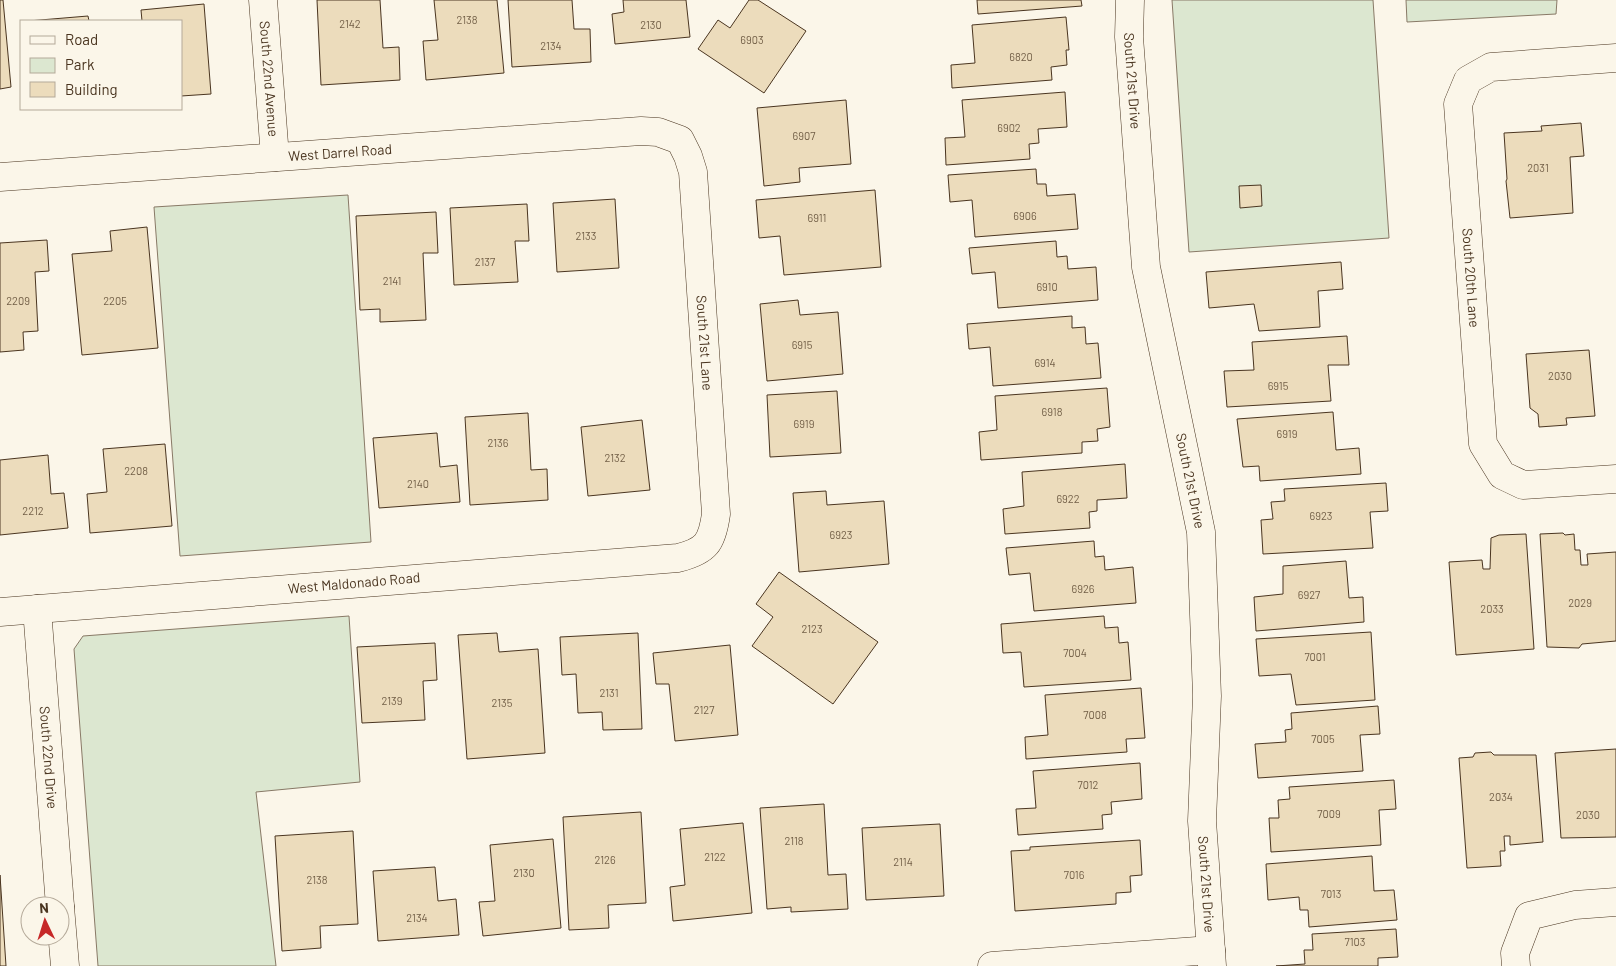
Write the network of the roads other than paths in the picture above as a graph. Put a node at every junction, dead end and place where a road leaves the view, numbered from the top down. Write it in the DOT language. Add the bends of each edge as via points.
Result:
graph roads {
  1 [pos="263,0"];
  2 [pos="1130,0"];
  3 [pos="1616,58"];
  4 [pos="680,140"];
  5 [pos="274,157"];
  6 [pos="0,177"];
  7 [pos="1616,479"];
  8 [pos="705,547"];
  9 [pos="36,609"];
  10 [pos="0,612"];
  11 [pos="59,896"];
  12 [pos="1616,902"];
  13 [pos="63,946"];
  14 [pos="1211,958"];
  15 [pos="65,966"];
  16 [pos="992,966"];
  17 [pos="1516,966"];
  1 -- 5 [label="street, South 22nd Avenue"];
  2 -- 14 [label="street, South 21st Drive" via="1129,37 1146,267 1201,532 1207,696 1202,821"];
  3 -- 7 [label="street, South 20th Lane" via="1492,68 1468,80 1458,104 1483,444 1502,475 1523,485"];
  4 -- 5 [label="street, West Darrel Road" via="658,132 641,131"];
  4 -- 8 [label="street, South 21st Lane" via="693,172 716,514 713,532"];
  5 -- 6 [label="street, West Darrel Road"];
  8 -- 9 [label="street, West Maldonado Road" via="678,558"];
  9 -- 10 [label="street, West Maldonado Road"];
  9 -- 11 [label="street, South 22nd Drive"];
  12 -- 17 [label="street" via="1576,905 1529,916 1515,953"];
  13 -- 15 [label="street, South 22nd Drive"];
  14 -- 16 [label="street"];
}
